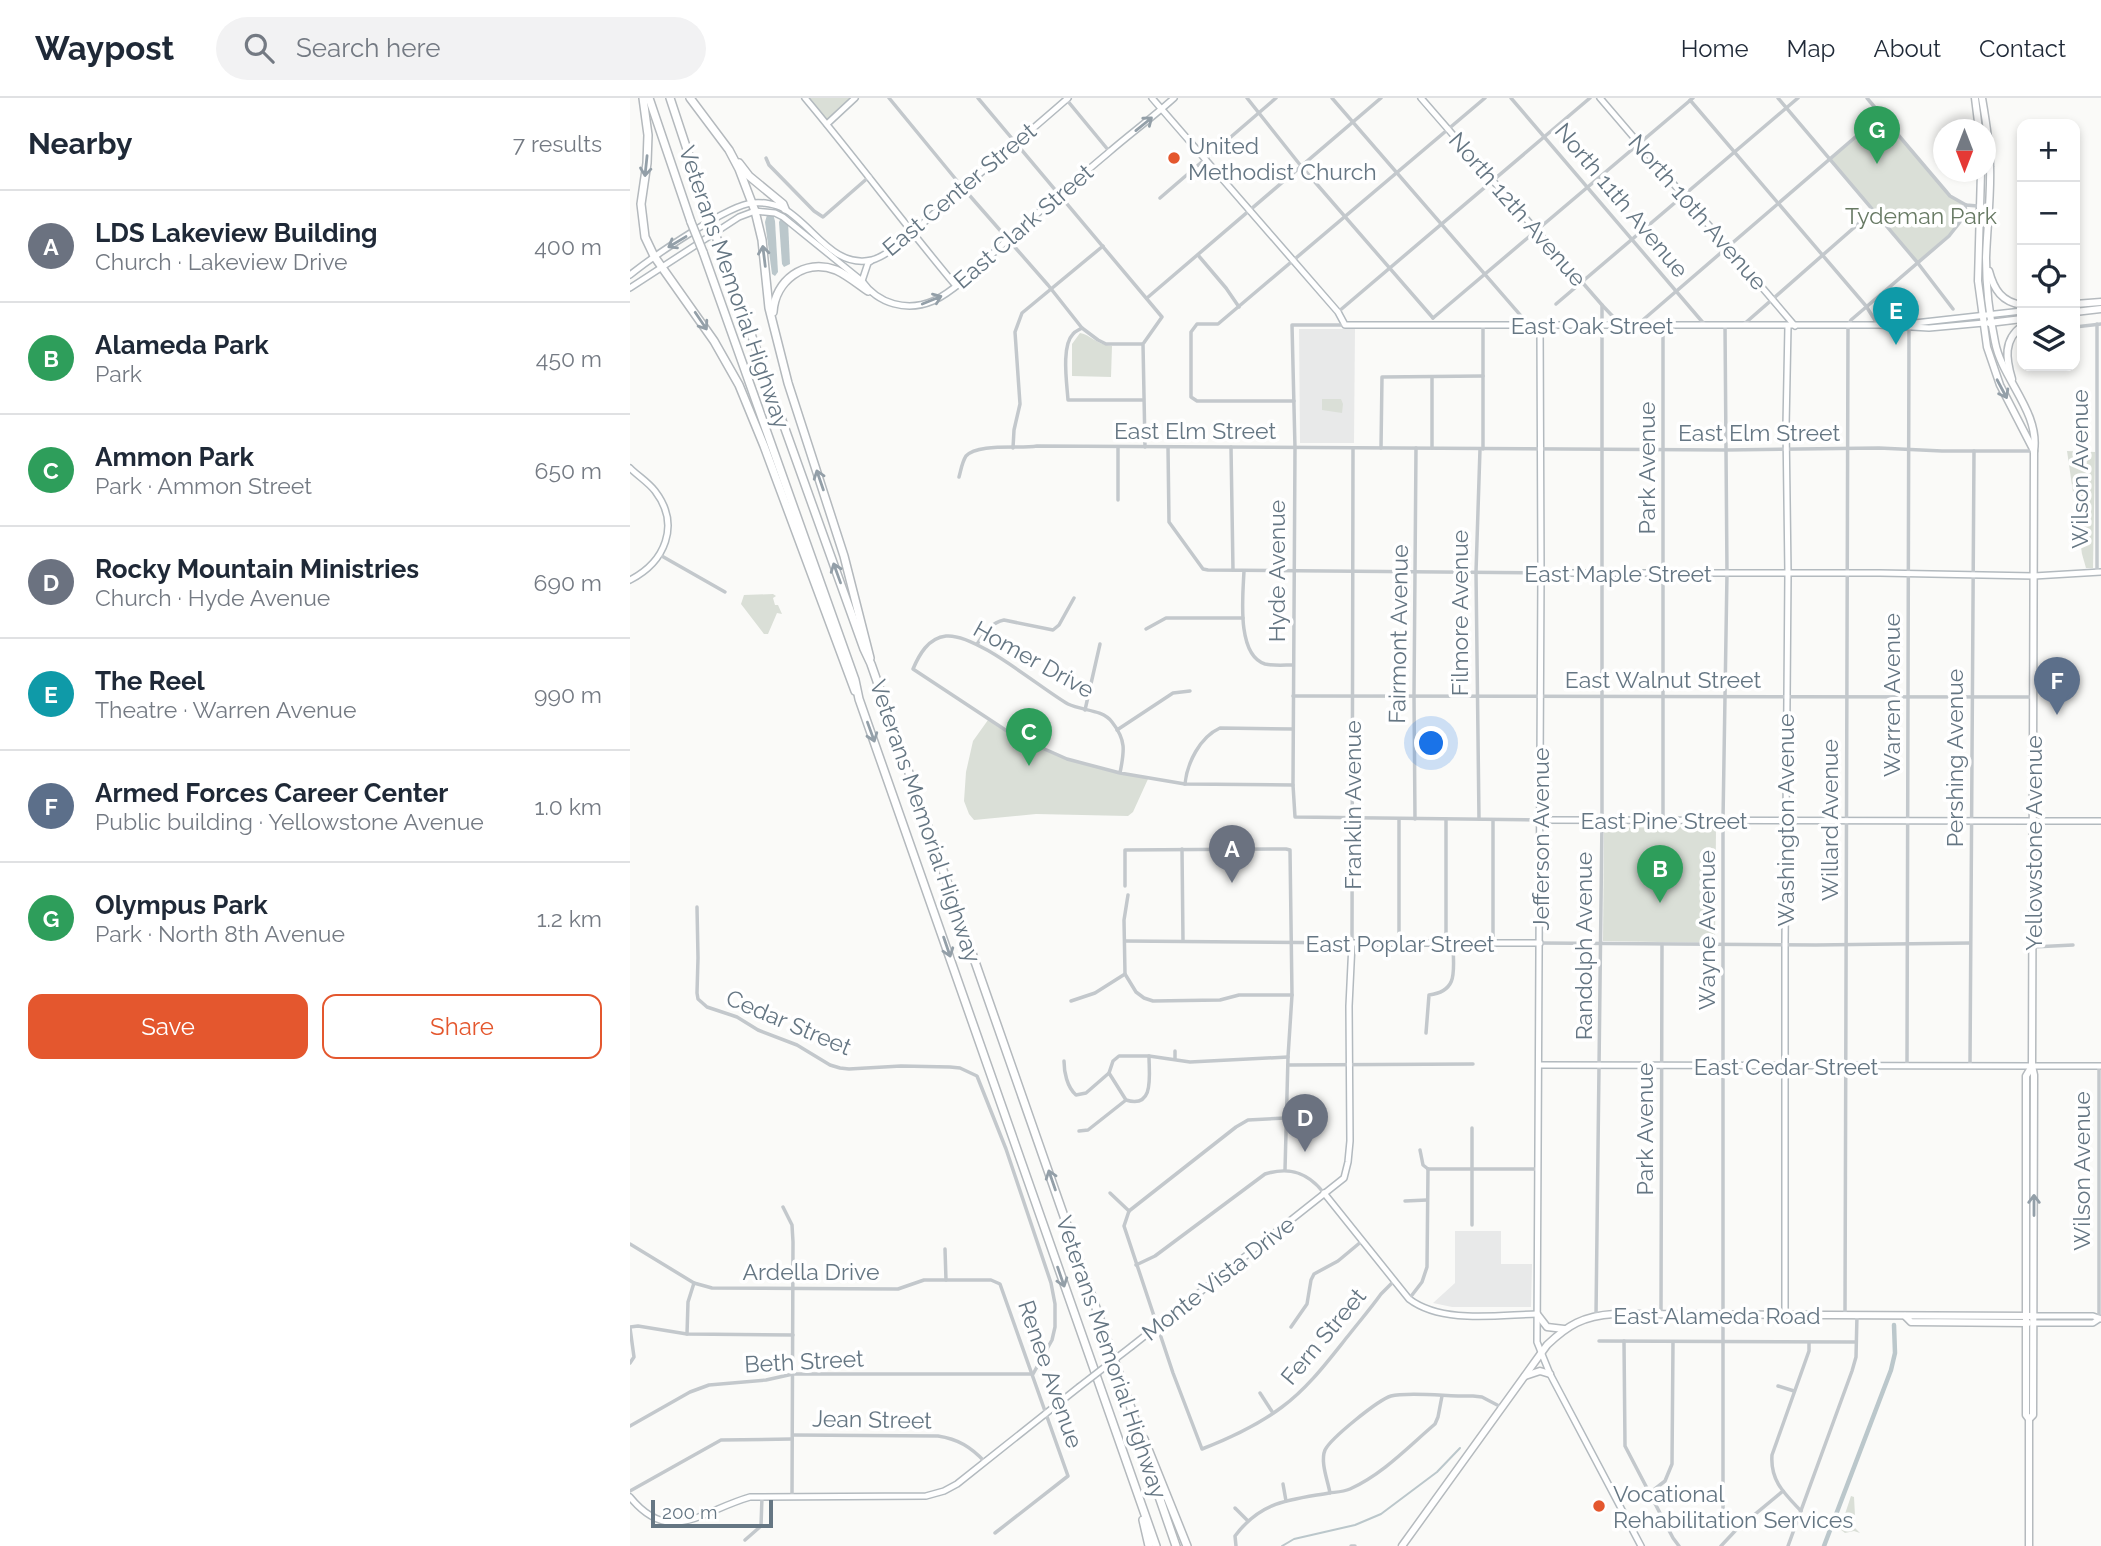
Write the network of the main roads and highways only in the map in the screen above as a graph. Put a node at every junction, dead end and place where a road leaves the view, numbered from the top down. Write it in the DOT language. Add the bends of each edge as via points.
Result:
graph roads {
  1 [pos="642,98"];
  2 [pos="649,98"];
  3 [pos="670,98"];
  4 [pos="690,98"];
  5 [pos="1975,98"];
  6 [pos="1982,98"];
  7 [pos="1978,119"];
  8 [pos="729,150"];
  9 [pos="1982,182"];
  10 [pos="1985,207"];
  11 [pos="785,209"];
  12 [pos="1986,259"];
  13 [pos="869,291"];
  14 [pos="2101,302"];
  15 [pos="2017,304"];
  16 [pos="2080,304"];
  17 [pos="2101,309"];
  18 [pos="2080,311"];
  19 [pos="1987,319"];
  20 [pos="2017,319"];
  21 [pos="773,323"];
  22 [pos="2017,330"];
  23 [pos="2015,391"];
  24 [pos="2034,451"];
  25 [pos="871,664"];
  26 [pos="859,699"];
  27 [pos="1537,1314"];
  28 [pos="2030,1319"];
  29 [pos="1564,1329"];
  30 [pos="1550,1374"];
  31 [pos="1525,1376"];
  32 [pos="1139,1431"];
  33 [pos="1134,1485"];
  34 [pos="1149,1546"];
  35 [pos="1156,1546"];
  36 [pos="1177,1546"];
  37 [pos="1187,1546"];
  38 [pos="1402,1546"];
  39 [pos="2029,1546"];
  1 -- 26 [label="highway, one-way" via="648,135 641,213 645,237 739,385"];
  2 -- 26 [label="highway, Veterans Memorial Highway, bridge"];
  25 -- 3 [label="highway, Veterans Memorial Highway, one-way, bridge"];
  4 -- 8 [label="highway"];
  5 -- 7 [label="main road"];
  6 -- 10 [label="main road" via="1990,160"];
  8 -- 11 [label="highway"];
  21 -- 8 [label="highway, one-way" via="755,211"];
  9 -- 10 [label="main road"];
  10 -- 12 [label="main road"];
  10 -- 19 [label="main road" via="1978,281"];
  12 -- 15 [label="main road" via="1998,293"];
  12 -- 19 [label="main road"];
  13 -- 21 [label="highway" via="835,270 800,271 786,279 775,297"];
  14 -- 16 [label="main road"];
  17 -- 18 [label="main road"];
  19 -- 20 [label="main road"];
  19 -- 23 [label="main road, Yellowstone Avenue"];
  19 -- 24 [label="main road, Yellowstone Avenue, one-way" via="1987,347 1995,373"];
  25 -- 21 [label="highway, one-way" via="844,556"];
  22 -- 23 [label="main road" via="2007,350"];
  23 -- 24 [label="main road, Yellowstone Avenue" via="2031,423"];
  24 -- 28 [label="main road, Yellowstone Avenue" via="2032,1066 2026,1076"];
  32 -- 25 [label="highway, Veterans Memorial Highway, one-way"];
  26 -- 33 [label="highway, Veterans Memorial Highway, one-way"];
  27 -- 29 [label="main road" via="1547,1327"];
  28 -- 29 [label="main road, East Alameda Road" via="1596,1315"];
  28 -- 39 [label="main road, Yellowstone Avenue" via="2026,1415"];
  29 -- 31 [label="main road, East Alameda Road"];
  30 -- 31 [label="main road" via="1540,1371"];
  31 -- 38 [label="main road, East Alameda Road"];
  32 -- 36 [label="highway, Veterans Memorial Highway"];
  32 -- 37 [label="highway"];
  33 -- 34 [label="highway"];
  33 -- 35 [label="highway, Veterans Memorial Highway"];
}
